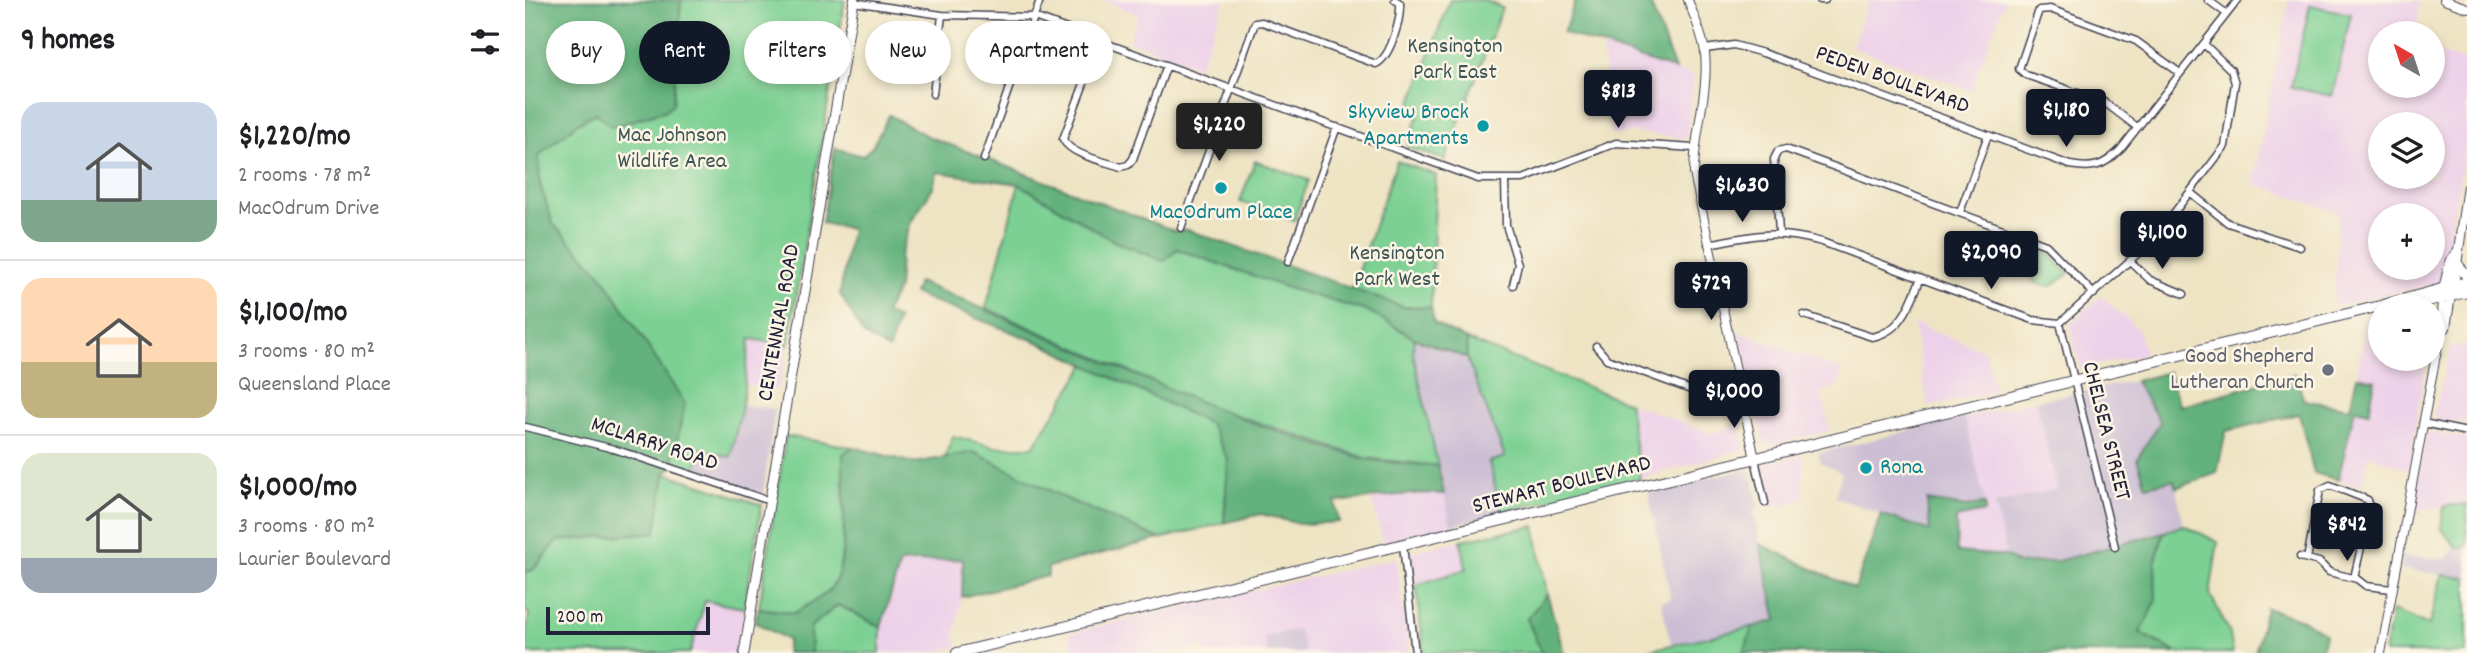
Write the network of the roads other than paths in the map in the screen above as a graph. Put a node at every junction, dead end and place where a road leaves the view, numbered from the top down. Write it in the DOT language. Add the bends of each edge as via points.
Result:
graph roads {
  1 [pos="1040,0"];
  2 [pos="1395,0"];
  3 [pos="1688,0"];
  4 [pos="2209,0"];
  5 [pos="2238,0"];
  6 [pos="2444,0"];
  7 [pos="854,1"];
  8 [pos="2467,8"];
  9 [pos="2227,14"];
  10 [pos="942,15"];
  11 [pos="1034,17"];
  12 [pos="1045,21"];
  13 [pos="2204,44"];
  14 [pos="1113,46"];
  15 [pos="1705,50"];
  16 [pos="1167,65"];
  17 [pos="2180,73"];
  18 [pos="1084,84"];
  19 [pos="1231,89"];
  20 [pos="933,94"];
  21 [pos="1337,127"];
  22 [pos="2137,127"];
  23 [pos="1988,135"];
  24 [pos="1694,148"];
  25 [pos="984,159"];
  26 [pos="1505,181"];
  27 [pos="2467,189"];
  28 [pos="2190,193"];
  29 [pos="1960,212"];
  30 [pos="1181,228"];
  31 [pos="1779,232"];
  32 [pos="1708,244"];
  33 [pos="2300,247"];
  34 [pos="2456,254"];
  35 [pos="1288,262"];
  36 [pos="2131,262"];
  37 [pos="2458,265"];
  38 [pos="2467,276"];
  39 [pos="1920,280"];
  40 [pos="2467,282"];
  41 [pos="1513,285"];
  42 [pos="2448,291"];
  43 [pos="2467,292"];
  44 [pos="2094,294"];
  45 [pos="2184,294"];
  46 [pos="2422,294"];
  47 [pos="2368,309"];
  48 [pos="1804,315"];
  49 [pos="2060,323"];
  50 [pos="1595,346"];
  51 [pos="2074,381"];
  52 [pos="1742,394"];
  53 [pos="2423,423"];
  54 [pos="526,427"];
  55 [pos="2467,432"];
  56 [pos="1755,459"];
  57 [pos="770,501"];
  58 [pos="1765,503"];
  59 [pos="1403,545"];
  60 [pos="2115,547"];
  61 [pos="2354,578"];
  62 [pos="2392,589"];
  63 [pos="744,653"];
  64 [pos="957,653"];
  65 [pos="1415,653"];
  66 [pos="2381,653"];
  1 -- 11 [label="street"];
  2 -- 19 [label="street" via="1400,3 1398,23 1380,62 1255,23"];
  3 -- 15 [label="street"];
  4 -- 9 [label="street"];
  5 -- 9 [label="street, PEDEN BOULEVARD"];
  6 -- 8 [label="street"];
  7 -- 10 [label="street"];
  7 -- 57 [label="main road, CENTENNIAL ROAD"];
  9 -- 13 [label="street, PEDEN BOULEVARD"];
  10 -- 11 [label="street"];
  10 -- 20 [label="street"];
  11 -- 12 [label="street"];
  11 -- 25 [label="street"];
  13 -- 17 [label="street, PEDEN BOULEVARD"];
  13 -- 28 [label="street" via="2231,70 2234,99 2225,146"];
  14 -- 16 [label="street"];
  15 -- 23 [label="street, PEDEN BOULEVARD" via="1734,45 1763,53"];
  15 -- 24 [label="street" via="1706,75"];
  16 -- 18 [label="street" via="1133,159 1121,167 1066,146 1063,139"];
  16 -- 19 [label="street"];
  17 -- 22 [label="street, PEDEN BOULEVARD"];
  17 -- 22 [label="street" via="2136,41 2050,9 2039,10 2019,69 2104,102"];
  19 -- 21 [label="street"];
  19 -- 30 [label="street"];
  21 -- 26 [label="street" via="1478,179"];
  21 -- 35 [label="street"];
  22 -- 23 [label="street, PEDEN BOULEVARD" via="2109,161 2092,169"];
  23 -- 29 [label="street"];
  24 -- 26 [label="street" via="1616,144 1547,172"];
  24 -- 32 [label="street" via="1694,173"];
  26 -- 41 [label="street" via="1506,225 1518,264"];
  27 -- 34 [label="main road"];
  28 -- 33 [label="street" via="2228,223"];
  28 -- 36 [label="street"];
  29 -- 31 [label="street" via="1786,149 1778,151 1774,159"];
  29 -- 44 [label="street" via="2046,245"];
  31 -- 32 [label="street"];
  31 -- 39 [label="street" via="1822,242"];
  32 -- 52 [label="street"];
  34 -- 37 [label="main road"];
  34 -- 42 [label="main road" via="2450,261"];
  36 -- 44 [label="street"];
  36 -- 45 [label="street" via="2150,280"];
  37 -- 38 [label="main road"];
  37 -- 42 [label="main road"];
  39 -- 48 [label="street" via="1905,317 1882,335 1872,337"];
  39 -- 49 [label="street" via="2033,320"];
  40 -- 42 [label="main road, STEWART BOULEVARD"];
  42 -- 43 [label="main road, STEWART BOULEVARD"];
  42 -- 46 [label="main road, STEWART BOULEVARD"];
  42 -- 53 [label="street"];
  44 -- 49 [label="street"];
  47 -- 51 [label="main road, STEWART BOULEVARD"];
  49 -- 51 [label="street, CHELSEA STREET"];
  50 -- 52 [label="street" via="1607,359 1710,397"];
  51 -- 56 [label="main road, STEWART BOULEVARD"];
  51 -- 60 [label="street, CHELSEA STREET"];
  52 -- 56 [label="street"];
  53 -- 55 [label="street"];
  53 -- 62 [label="street"];
  54 -- 57 [label="street, MCLARRY ROAD" via="614,449"];
  56 -- 58 [label="street"];
  56 -- 59 [label="main road, STEWART BOULEVARD"];
  57 -- 63 [label="main road, CENTENNIAL ROAD"];
  59 -- 64 [label="main road, STEWART BOULEVARD"];
  59 -- 65 [label="street"];
  61 -- 61 [label="street" via="2368,500 2330,485 2320,490 2304,558 2319,562 2329,572"];
  61 -- 62 [label="street" via="2366,586"];
  62 -- 66 [label="street"];
}
